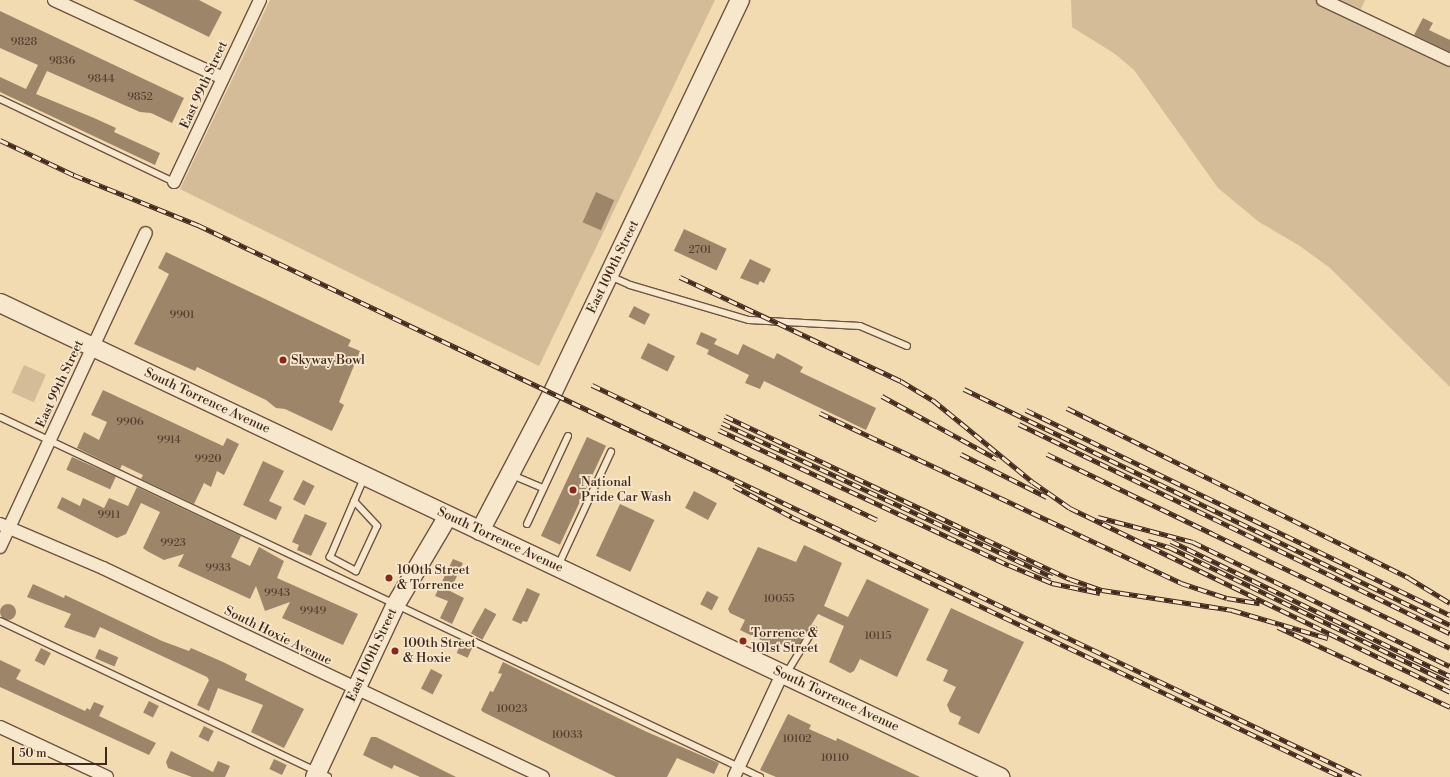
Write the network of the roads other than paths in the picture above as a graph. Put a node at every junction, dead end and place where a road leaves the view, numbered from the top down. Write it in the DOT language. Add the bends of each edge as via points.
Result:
graph roads {
  1 [pos="54,0"];
  2 [pos="260,0"];
  3 [pos="740,0"];
  4 [pos="1323,0"];
  5 [pos="1450,60"];
  6 [pos="223,78"];
  7 [pos="0,99"];
  8 [pos="174,182"];
  9 [pos="146,233"];
  10 [pos="608,276"];
  11 [pos="0,303"];
  12 [pos="907,346"];
  13 [pos="93,347"];
  14 [pos="0,417"];
  15 [pos="568,436"];
  16 [pos="50,440"];
  17 [pos="611,452"];
  18 [pos="510,474"];
  19 [pos="365,476"];
  20 [pos="544,488"];
  21 [pos="354,501"];
  22 [pos="448,516"];
  23 [pos="527,524"];
  24 [pos="4,526"];
  25 [pos="480,531"];
  26 [pos="0,547"];
  27 [pos="557,567"];
  28 [pos="396,604"];
  29 [pos="0,621"];
  30 [pos="813,630"];
  31 [pos="784,674"];
  32 [pos="356,689"];
  33 [pos="0,727"];
  34 [pos="737,772"];
  35 [pos="320,775"];
  36 [pos="106,777"];
  37 [pos="543,777"];
  38 [pos="760,777"];
  39 [pos="1000,777"];
  1 -- 6 [label="street"];
  2 -- 6 [label="street, East 99th Street"];
  3 -- 10 [label="main road, East 100th Street"];
  4 -- 5 [label="street"];
  6 -- 8 [label="street, East 99th Street"];
  7 -- 8 [label="lane"];
  9 -- 13 [label="street, East 99th Street"];
  10 -- 12 [label="lane" via="630,285 749,320 860,326"];
  10 -- 18 [label="main road, East 100th Street"];
  11 -- 13 [label="main road, South Torrence Avenue"];
  13 -- 16 [label="street, East 99th Street"];
  13 -- 19 [label="main road, South Torrence Avenue"];
  14 -- 16 [label="lane"];
  15 -- 20 [label="lane"];
  16 -- 24 [label="street, East 99th Street"];
  16 -- 28 [label="lane"];
  17 -- 27 [label="lane"];
  18 -- 20 [label="lane"];
  18 -- 25 [label="main road, East 100th Street"];
  19 -- 21 [label="lane"];
  19 -- 22 [label="main road, South Torrence Avenue"];
  20 -- 23 [label="lane"];
  21 -- 21 [label="lane" via="377,526 356,571 330,557"];
  22 -- 25 [label="main road, South Torrence Avenue"];
  22 -- 28 [label="main road, East 100th Street"];
  24 -- 26 [label="street, East 99th Street"];
  24 -- 32 [label="street, South Hoxie Avenue" via="103,568"];
  25 -- 27 [label="main road, South Torrence Avenue"];
  27 -- 31 [label="main road, South Torrence Avenue"];
  28 -- 32 [label="main road, East 100th Street"];
  28 -- 34 [label="lane"];
  29 -- 35 [label="lane"];
  30 -- 31 [label="lane"];
  31 -- 34 [label="street"];
  31 -- 39 [label="main road, South Torrence Avenue"];
  32 -- 35 [label="main road, East 100th Street"];
  32 -- 37 [label="street, South Hoxie Avenue"];
  33 -- 36 [label="street"];
  34 -- 38 [label="lane"];
}
